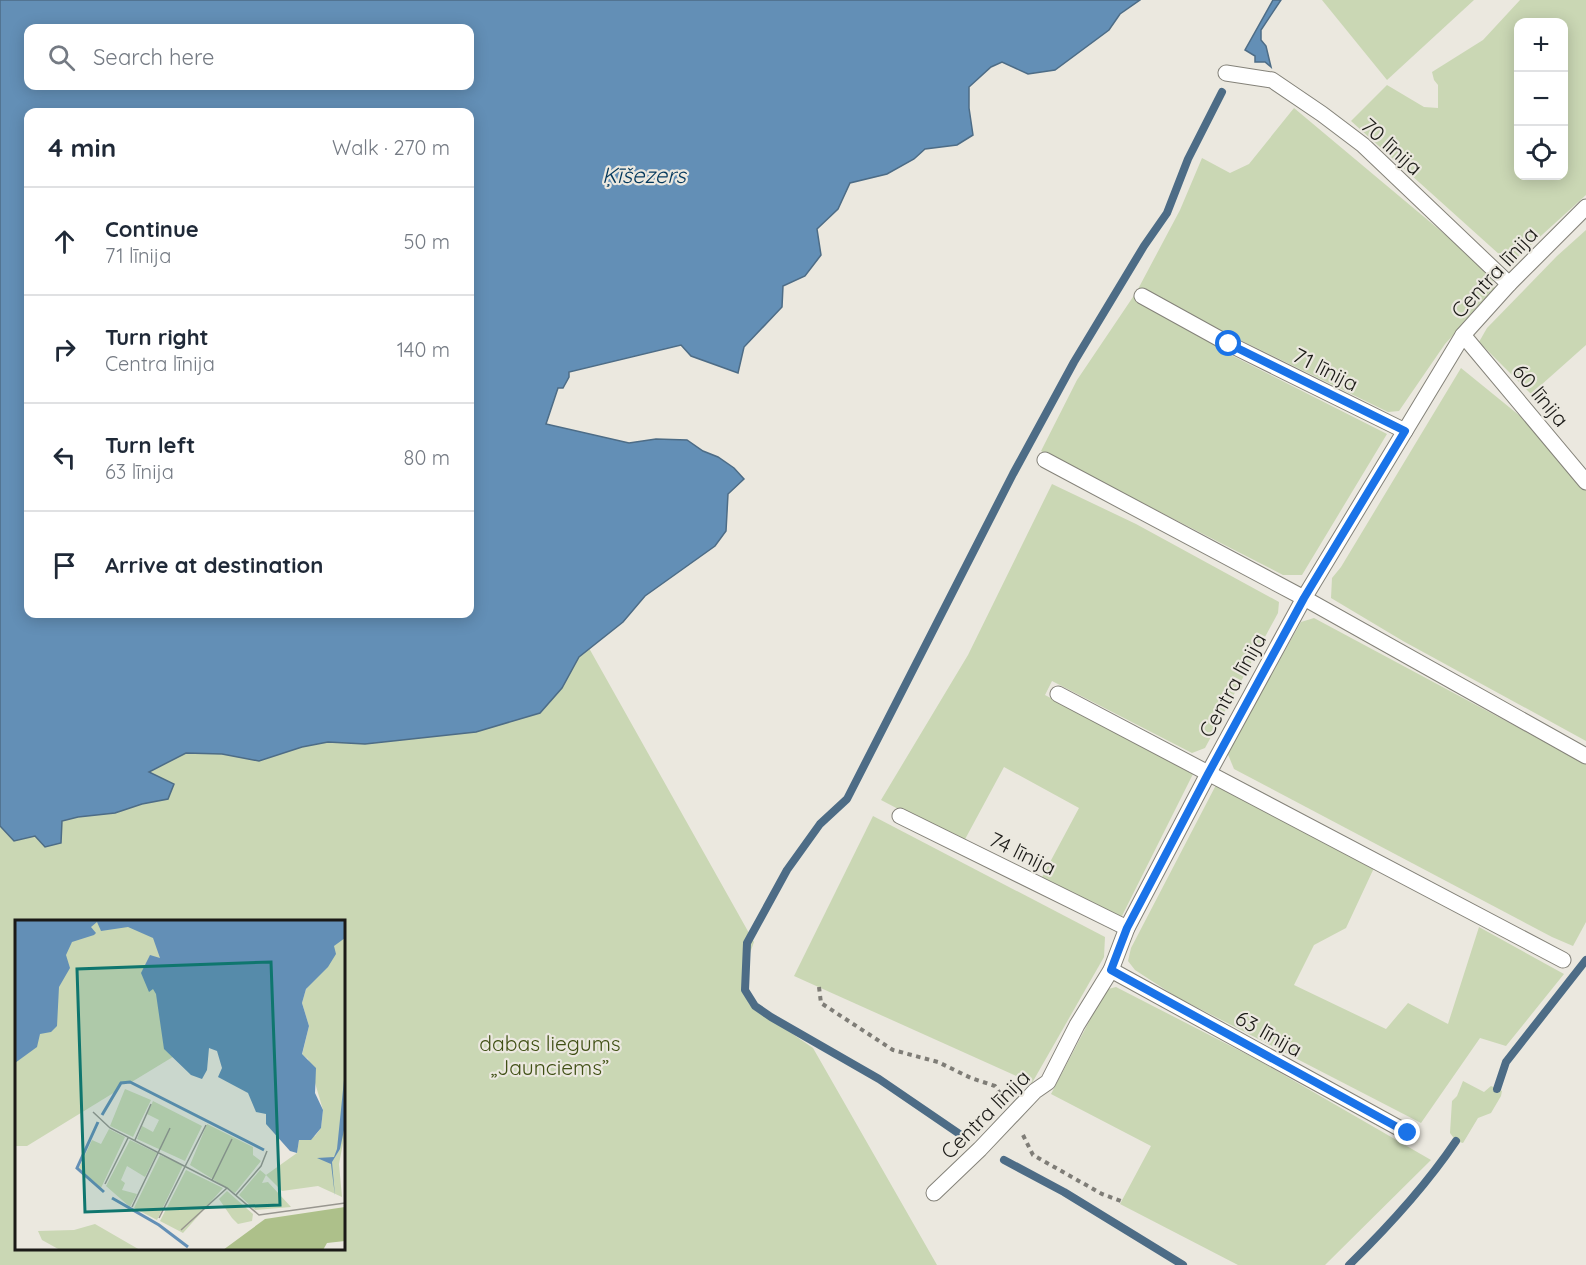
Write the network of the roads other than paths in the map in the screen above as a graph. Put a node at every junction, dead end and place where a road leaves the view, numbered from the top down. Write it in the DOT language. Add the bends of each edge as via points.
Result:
graph roads {
  1 [pos="1226,72"];
  2 [pos="1586,207"];
  3 [pos="1509,284"];
  4 [pos="1143,296"];
  5 [pos="1463,335"];
  6 [pos="1405,431"];
  7 [pos="1045,460"];
  8 [pos="1586,482"];
  9 [pos="1304,598"];
  10 [pos="1058,694"];
  11 [pos="1586,756"];
  12 [pos="1208,774"];
  13 [pos="900,816"];
  14 [pos="1127,928"];
  15 [pos="1563,960"];
  16 [pos="1111,970"];
  17 [pos="1408,1133"];
  18 [pos="934,1193"];
  1 -- 3 [label="lane, 70 līnija" via="1272,80 1322,114 1363,145"];
  2 -- 3 [label="lane, Centra līnija"];
  3 -- 5 [label="lane, Centra līnija"];
  4 -- 6 [label="lane, 71 līnija" via="1229,344"];
  5 -- 6 [label="lane, Centra līnija"];
  5 -- 8 [label="lane, 60 līnija"];
  6 -- 9 [label="lane, Centra līnija"];
  7 -- 9 [label="lane"];
  9 -- 11 [label="lane"];
  9 -- 12 [label="lane, Centra līnija"];
  10 -- 12 [label="lane"];
  12 -- 14 [label="lane, Centra līnija"];
  12 -- 15 [label="lane"];
  13 -- 14 [label="lane, 74 līnija"];
  14 -- 16 [label="lane, Centra līnija"];
  16 -- 17 [label="lane, 63 līnija"];
  16 -- 18 [label="lane, Centra līnija" via="1048,1083 1035,1091"];
}
